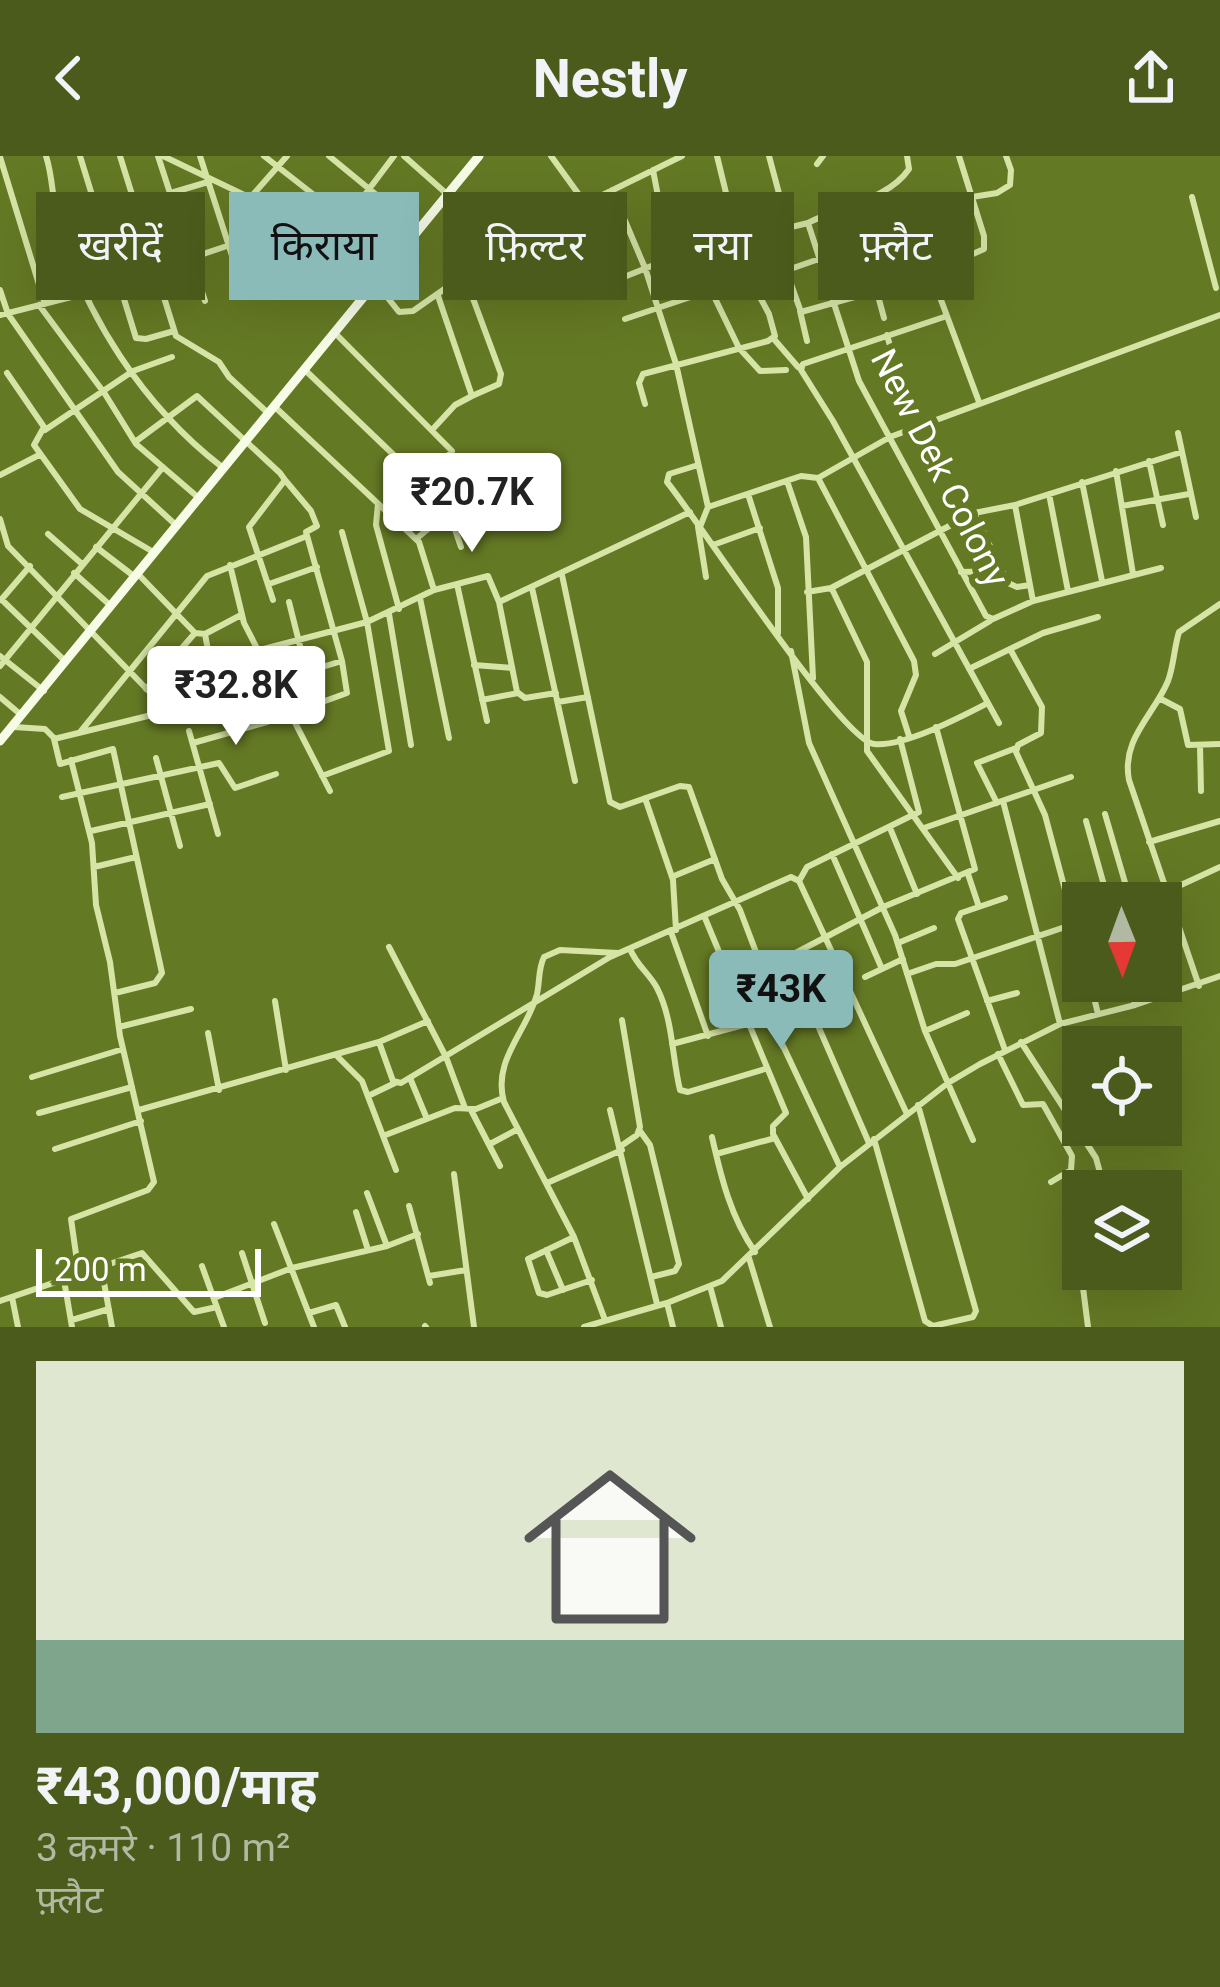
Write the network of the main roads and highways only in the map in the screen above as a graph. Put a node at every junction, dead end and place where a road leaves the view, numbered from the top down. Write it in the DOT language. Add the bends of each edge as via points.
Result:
graph roads {
  1 [pos="479,156"];
  2 [pos="0,741"];
  1 -- 2 [label="main road"];
}
